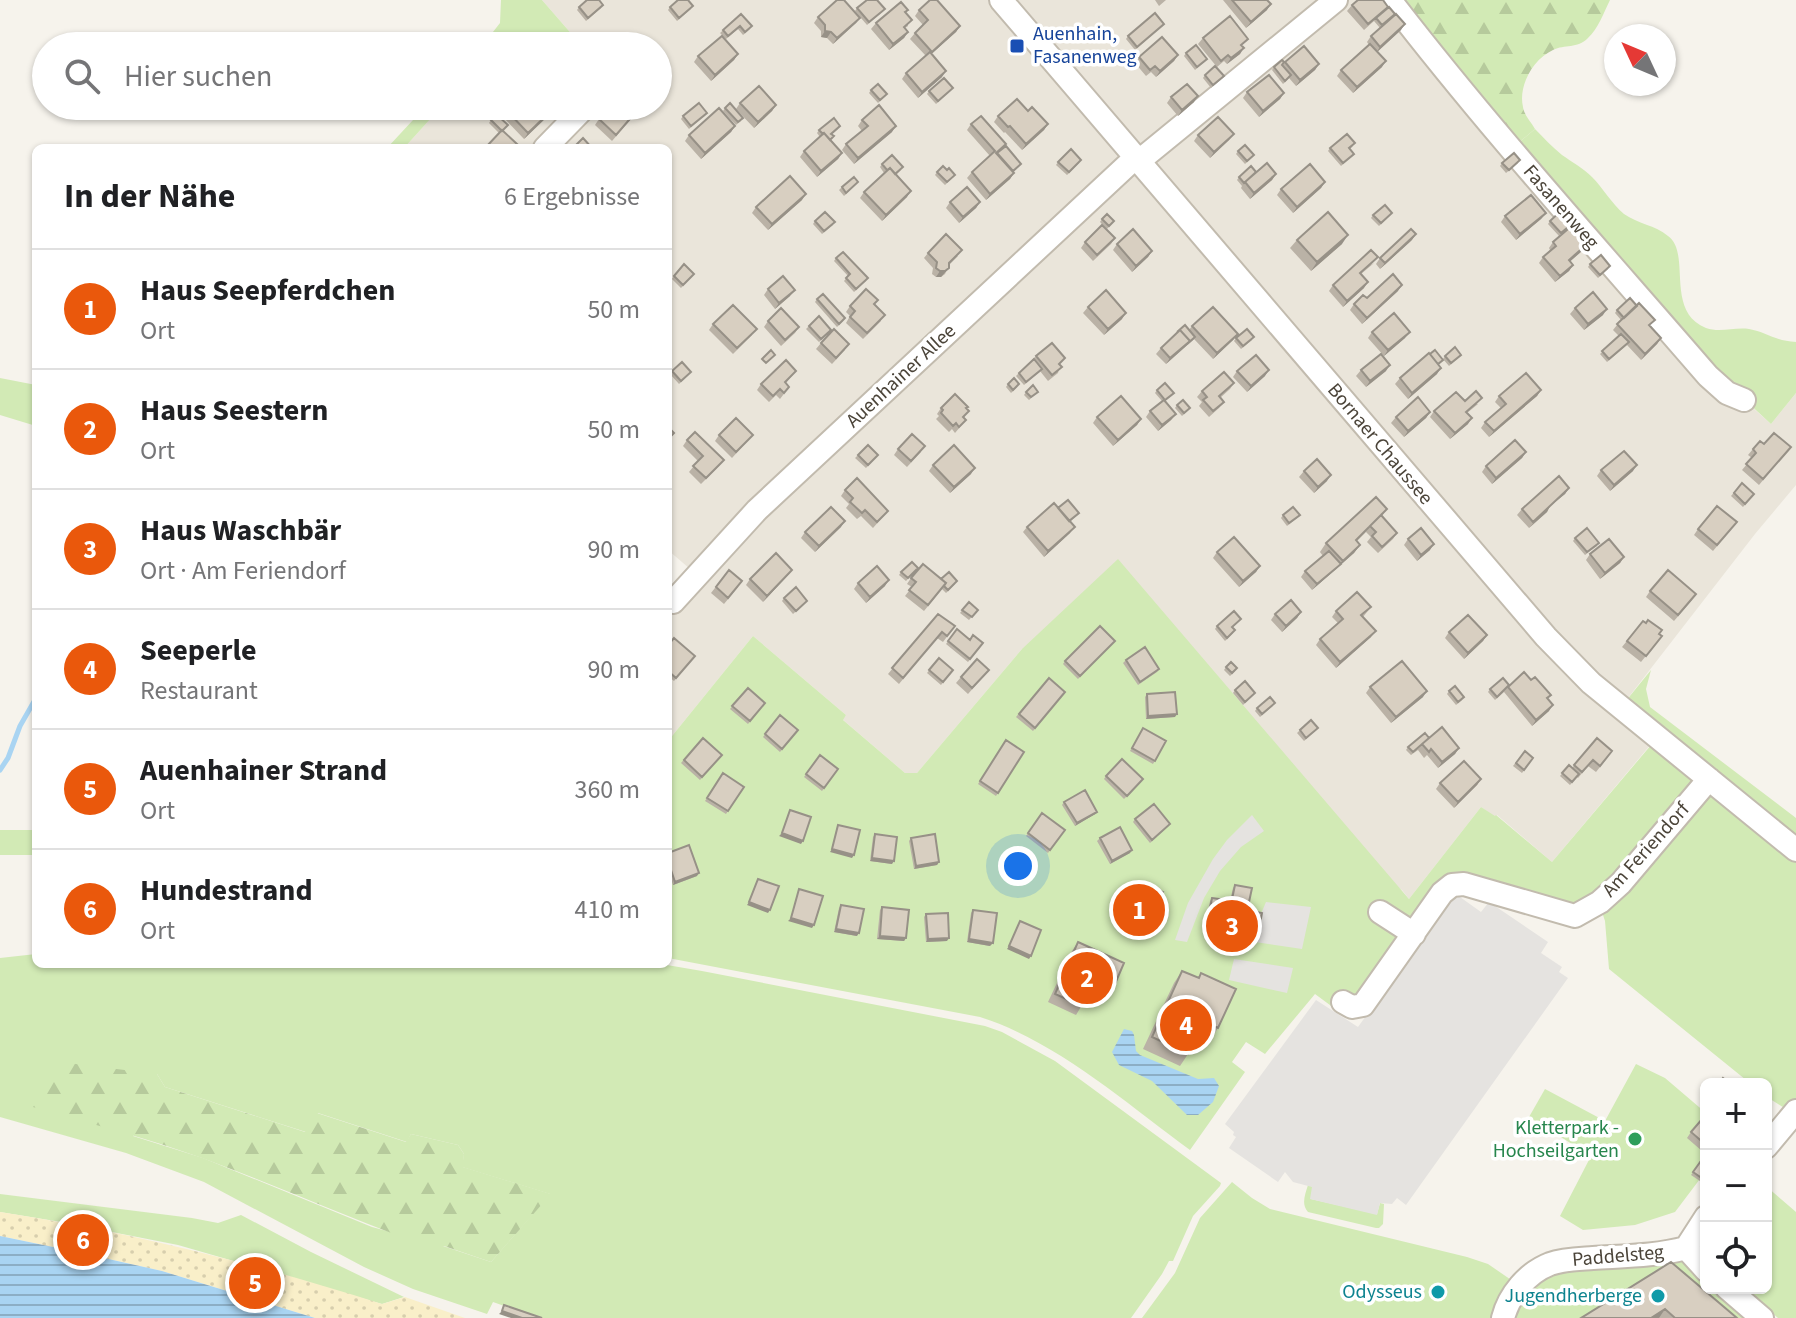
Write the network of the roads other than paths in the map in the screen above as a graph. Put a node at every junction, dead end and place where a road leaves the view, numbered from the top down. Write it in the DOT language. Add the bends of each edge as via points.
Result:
graph roads {
  1 [pos="1001,0"];
  2 [pos="1336,0"];
  3 [pos="1390,0"];
  4 [pos="572,120"];
  5 [pos="549,144"];
  6 [pos="1137,159"];
  7 [pos="1744,400"];
  8 [pos="672,598"];
  9 [pos="1709,779"];
  10 [pos="1796,850"];
  11 [pos="1380,912"];
  12 [pos="1414,934"];
  13 [pos="1343,1002"];
  14 [pos="1796,1111"];
  15 [pos="1772,1140"];
  16 [pos="1703,1222"];
  17 [pos="1686,1248"];
  18 [pos="1700,1263"];
  19 [pos="1734,1294"];
  20 [pos="1503,1318"];
  21 [pos="1762,1318"];
  1 -- 6 [label="street, Bornaer Chaussee"];
  2 -- 6 [label="street"];
  3 -- 7 [label="street, Fasanenweg" via="1708,376"];
  4 -- 5 [label="street"];
  6 -- 8 [label="street, Auenhainer Allee" via="757,510"];
  6 -- 9 [label="street, Bornaer Chaussee" via="1546,637 1591,683"];
  9 -- 10 [label="street, Bornaer Chaussee"];
  9 -- 12 [label="street, Am Feriendorf" via="1621,883 1575,916 1452,885"];
  11 -- 12 [label="street"];
  12 -- 13 [label="street, Am Feriendorf" via="1363,1005"];
  14 -- 15 [label="street"];
  16 -- 17 [label="street, Paddelsteg"];
  17 -- 18 [label="street"];
  17 -- 20 [label="street, Paddelsteg" via="1550,1264 1520,1286"];
  19 -- 21 [label="street"];
}
